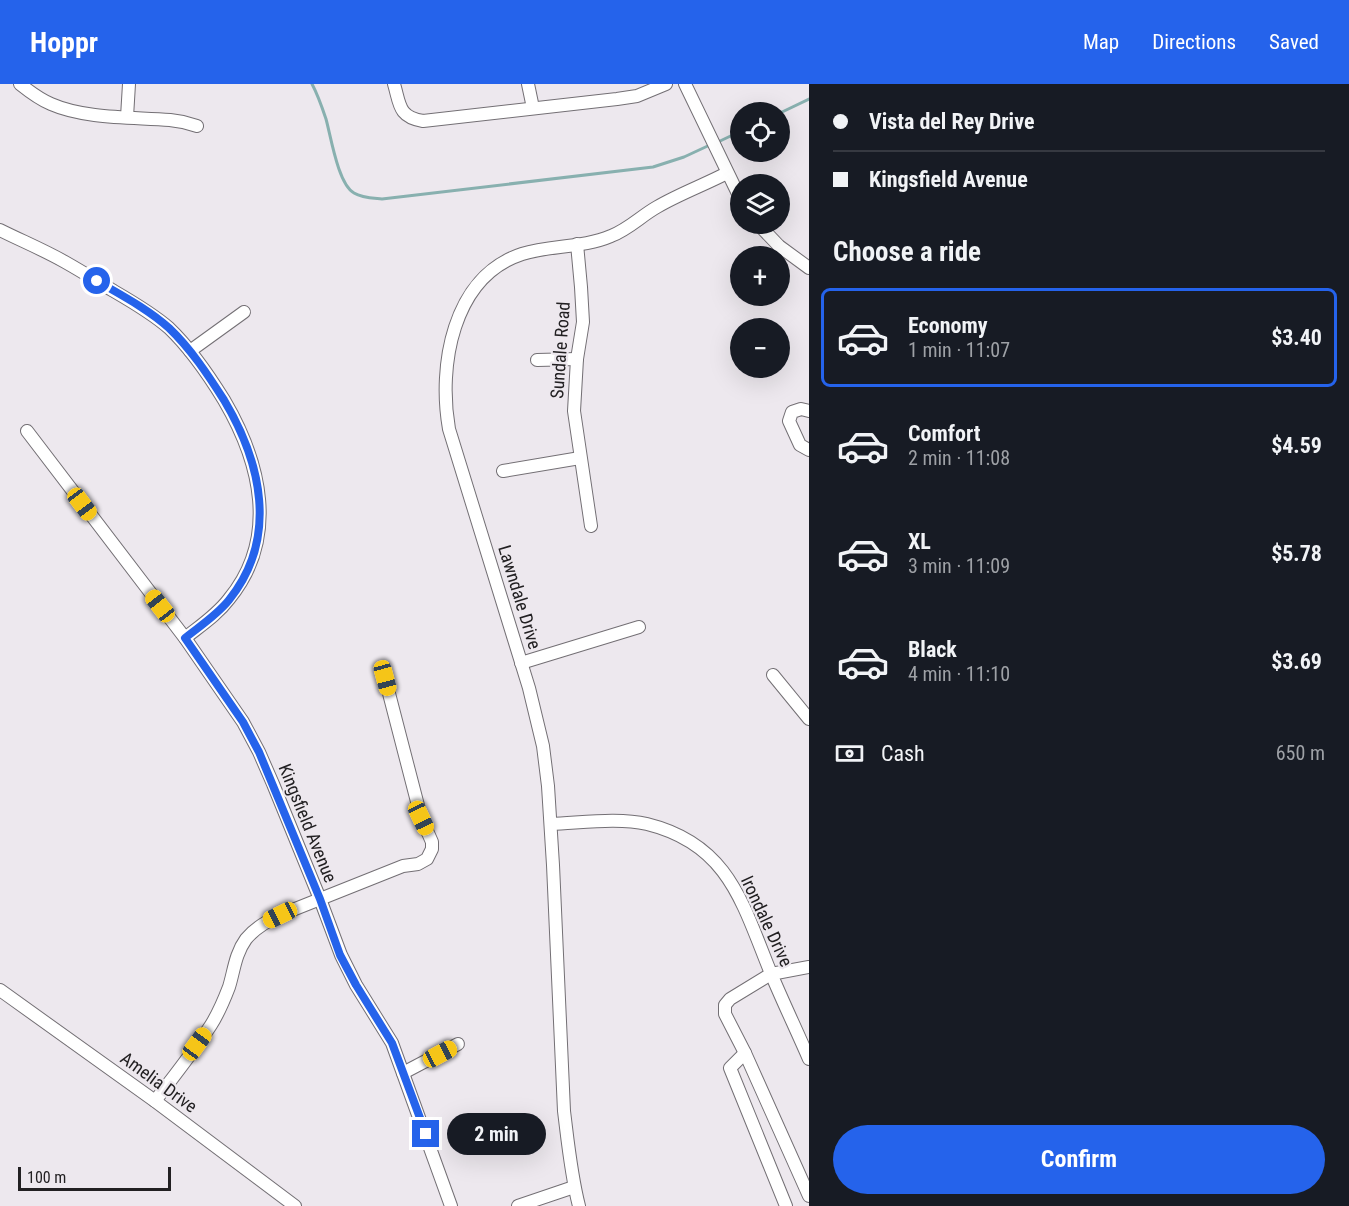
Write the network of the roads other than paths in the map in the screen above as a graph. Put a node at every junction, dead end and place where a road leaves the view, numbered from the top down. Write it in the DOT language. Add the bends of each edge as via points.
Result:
graph roads {
  1 [pos="20,84"];
  2 [pos="129,84"];
  3 [pos="394,84"];
  4 [pos="528,84"];
  5 [pos="666,84"];
  6 [pos="685,84"];
  7 [pos="533,108"];
  8 [pos="127,117"];
  9 [pos="197,126"];
  10 [pos="727,173"];
  11 [pos="730,179"];
  12 [pos="0,230"];
  13 [pos="768,234"];
  14 [pos="577,244"];
  15 [pos="809,268"];
  16 [pos="244,312"];
  17 [pos="190,351"];
  18 [pos="576,359"];
  19 [pos="537,360"];
  20 [pos="809,411"];
  21 [pos="27,431"];
  22 [pos="809,450"];
  23 [pos="580,458"];
  24 [pos="503,471"];
  25 [pos="591,526"];
  26 [pos="639,627"];
  27 [pos="185,638"];
  28 [pos="521,663"];
  29 [pos="773,675"];
  30 [pos="385,678"];
  31 [pos="809,720"];
  32 [pos="551,824"];
  33 [pos="320,899"];
  34 [pos="809,967"];
  35 [pos="771,974"];
  36 [pos="0,990"];
  37 [pos="458,1044"];
  38 [pos="745,1053"];
  39 [pos="809,1059"];
  40 [pos="403,1073"];
  41 [pos="155,1101"];
  42 [pos="574,1187"];
  43 [pos="809,1196"];
  44 [pos="296,1206"];
  45 [pos="451,1206"];
  46 [pos="518,1206"];
  47 [pos="579,1206"];
  48 [pos="786,1206"];
  1 -- 8 [label="street" via="42,100 69,111"];
  2 -- 8 [label="street"];
  3 -- 7 [label="street" via="401,110 414,120"];
  4 -- 7 [label="street"];
  5 -- 7 [label="street" via="636,96"];
  6 -- 10 [label="street"];
  8 -- 9 [label="street"];
  10 -- 11 [label="street"];
  10 -- 14 [label="street, Lawndale Drive" via="653,209 613,236"];
  12 -- 17 [label="street" via="64,261 130,301 168,328"];
  13 -- 15 [label="street"];
  14 -- 18 [label="street, Sundale Road" via="583,322"];
  14 -- 28 [label="street, Lawndale Drive" via="534,250 493,270 469,296 448,353 445,397 449,429"];
  16 -- 17 [label="street"];
  17 -- 27 [label="street" via="244,438 258,486 261,516 255,550 238,587 219,611"];
  18 -- 19 [label="street"];
  18 -- 23 [label="street, Sundale Road" via="574,411"];
  20 -- 22 [label="street" via="792,412 789,421 800,445"];
  21 -- 27 [label="street, Kingsfield Avenue"];
  23 -- 24 [label="street"];
  23 -- 25 [label="street, Sundale Road"];
  26 -- 28 [label="street"];
  27 -- 33 [label="street, Kingsfield Avenue" via="259,752"];
  28 -- 32 [label="street, Lawndale Drive" via="539,723"];
  29 -- 31 [label="street"];
  30 -- 33 [label="street" via="432,849 423,862"];
  32 -- 35 [label="street, Irondale Drive" via="621,821 645,824 682,837 721,868 735,888"];
  32 -- 42 [label="street, Lawndale Drive" via="564,1111"];
  33 -- 40 [label="street, Kingsfield Avenue" via="340,955 392,1043"];
  33 -- 41 [label="street" via="267,921 246,939 211,1025"];
  34 -- 35 [label="street"];
  35 -- 38 [label="street" via="725,1005 725,1014"];
  35 -- 39 [label="street, Irondale Drive"];
  36 -- 41 [label="street, Amelia Drive"];
  37 -- 40 [label="street"];
  38 -- 43 [label="street"];
  38 -- 48 [label="street" via="730,1068"];
  40 -- 45 [label="street, Kingsfield Avenue"];
  41 -- 44 [label="street, Amelia Drive"];
  42 -- 46 [label="street"];
  42 -- 47 [label="street, Lawndale Drive"];
}
